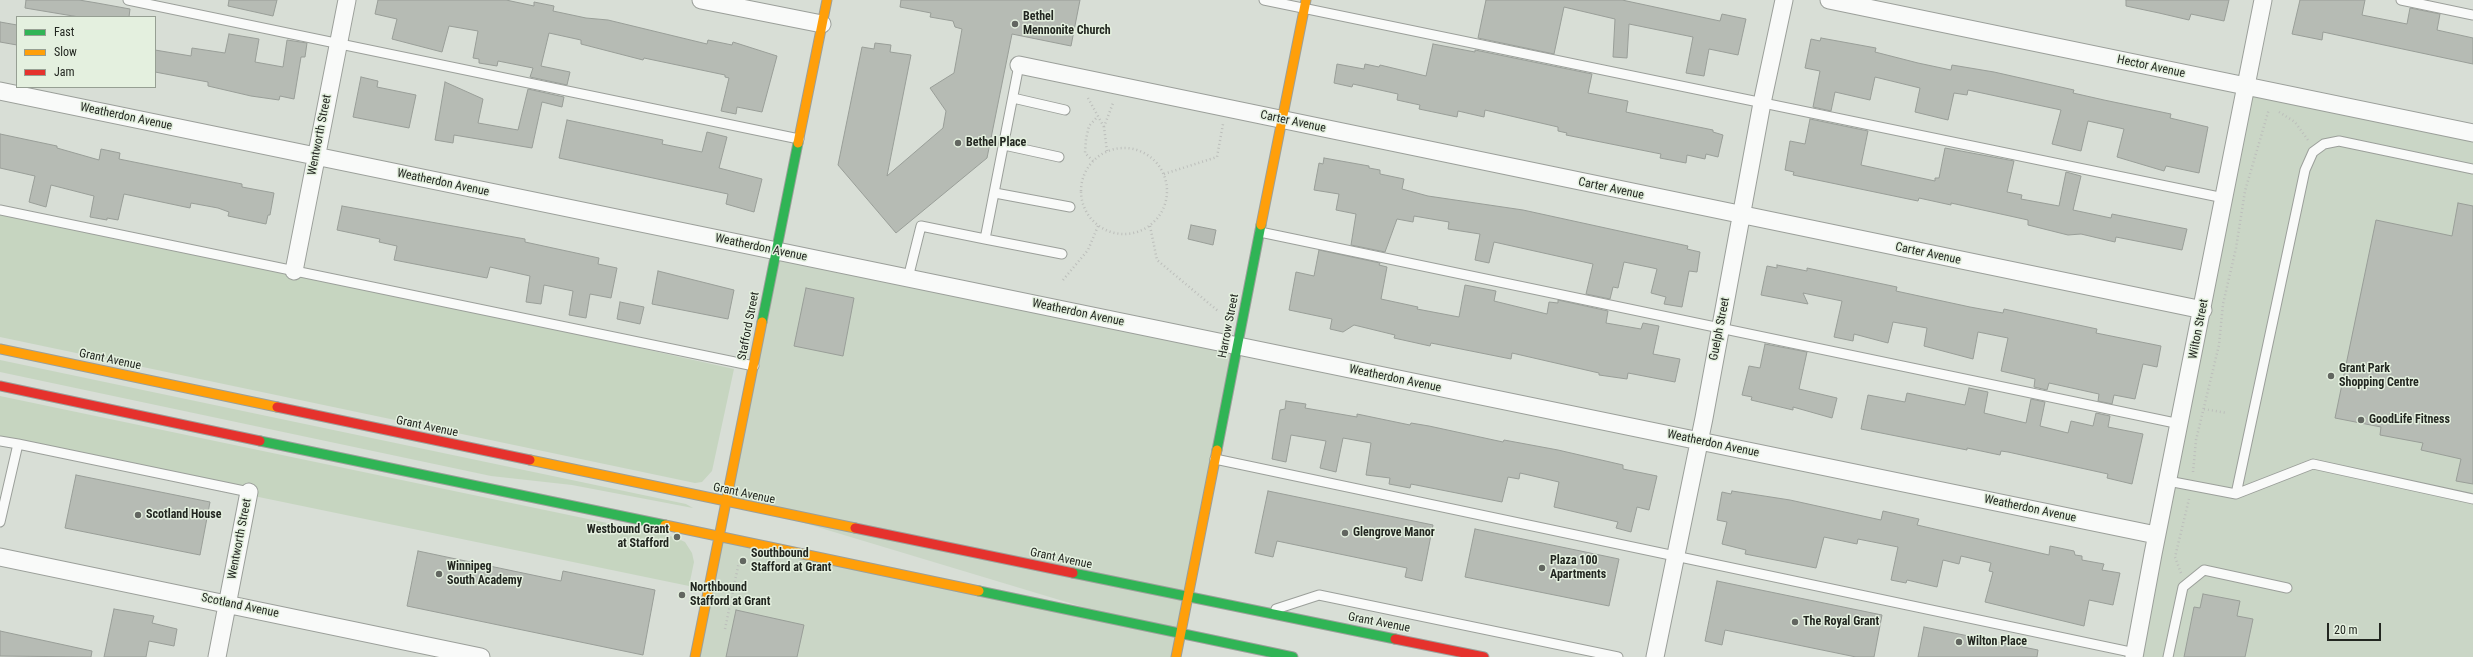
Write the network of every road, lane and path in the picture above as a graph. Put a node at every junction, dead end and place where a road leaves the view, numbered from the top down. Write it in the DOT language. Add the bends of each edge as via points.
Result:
graph roads {
  1 [pos="128,0"];
  2 [pos="347,0"];
  3 [pos="702,0"];
  4 [pos="827,0"];
  5 [pos="1264,0"];
  6 [pos="1784,0"];
  7 [pos="1829,0"];
  8 [pos="2263,0"];
  9 [pos="2401,0"];
  10 [pos="1305,4"];
  11 [pos="2473,15"];
  12 [pos="822,24"];
  13 [pos="338,44"];
  14 [pos="1019,65"];
  15 [pos="2247,87"];
  16 [pos="0,91"];
  17 [pos="1088,97"];
  18 [pos="1012,98"];
  19 [pos="1114,100"];
  20 [pos="1762,103"];
  21 [pos="1065,110"];
  22 [pos="1098,116"];
  23 [pos="1282,120"];
  24 [pos="1223,124"];
  25 [pos="1104,127"];
  26 [pos="2473,133"];
  27 [pos="799,139"];
  28 [pos="1004,145"];
  29 [pos="2315,150"];
  30 [pos="1107,151"];
  31 [pos="316,157"];
  32 [pos="1059,157"];
  33 [pos="1093,161"];
  34 [pos="2473,169"];
  35 [pos="1164,174"];
  36 [pos="995,193"];
  37 [pos="2224,198"];
  38 [pos="1070,207"];
  39 [pos="0,210"];
  40 [pos="1742,216"];
  41 [pos="1098,226"];
  42 [pos="1150,226"];
  43 [pos="1260,232"];
  44 [pos="986,239"];
  45 [pos="776,252"];
  46 [pos="1062,254"];
  47 [pos="294,271"];
  48 [pos="908,278"];
  49 [pos="1063,280"];
  50 [pos="2203,310"];
  51 [pos="1218,311"];
  52 [pos="1720,328"];
  53 [pos="1238,346"];
  54 [pos="0,349"];
  55 [pos="754,366"];
  56 [pos="0,386"];
  57 [pos="2204,409"];
  58 [pos="2227,413"];
  59 [pos="2180,424"];
  60 [pos="0,441"];
  61 [pos="1699,441"];
  62 [pos="18,444"];
  63 [pos="1215,459"];
  64 [pos="2168,482"];
  65 [pos="2191,486"];
  66 [pos="249,492"];
  67 [pos="2236,494"];
  68 [pos="2473,499"];
  69 [pos="726,502"];
  70 [pos="0,522"];
  71 [pos="2156,535"];
  72 [pos="719,537"];
  73 [pos="0,557"];
  74 [pos="1673,557"];
  75 [pos="739,562"];
  76 [pos="2183,587"];
  77 [pos="2287,588"];
  78 [pos="1188,598"];
  79 [pos="228,603"];
  80 [pos="1265,613"];
  81 [pos="725,629"];
  82 [pos="1181,633"];
  83 [pos="1255,649"];
  84 [pos="2135,655"];
  85 [pos="217,657"];
  86 [pos="480,657"];
  87 [pos="695,657"];
  88 [pos="1176,657"];
  89 [pos="1265,657"];
  90 [pos="1293,657"];
  91 [pos="1484,657"];
  92 [pos="1618,657"];
  93 [pos="1655,657"];
  94 [pos="2168,657"];
  1 -- 13 [label="lane"];
  2 -- 13 [label="street, Wentworth Street"];
  3 -- 12 [label="street"];
  4 -- 12 [label="main road, Stafford Street"];
  5 -- 10 [label="lane"];
  6 -- 20 [label="street, Guelph Street"];
  7 -- 15 [label="street, Hector Avenue"];
  8 -- 15 [label="street, Wilton Street"];
  9 -- 11 [label="lane"];
  10 -- 20 [label="lane"];
  10 -- 23 [label="main road, Harrow Street"];
  12 -- 27 [label="main road, Stafford Street"];
  13 -- 27 [label="lane"];
  13 -- 31 [label="street, Wentworth Street"];
  14 -- 18 [label="lane"];
  14 -- 23 [label="street, Carter Avenue"];
  15 -- 26 [label="street, Hector Avenue"];
  15 -- 37 [label="street, Wilton Street"];
  16 -- 31 [label="street, Weatherdon Avenue"];
  17 -- 22 [label="path"];
  18 -- 21 [label="lane"];
  18 -- 28 [label="lane"];
  19 -- 25 [label="path"];
  20 -- 37 [label="lane"];
  20 -- 40 [label="street, Guelph Street"];
  22 -- 25 [label="path"];
  22 -- 33 [label="path" via="1089,126 1086,139 1085,153"];
  23 -- 40 [label="street, Carter Avenue"];
  23 -- 43 [label="main road, Harrow Street"];
  24 -- 35 [label="path" via="1217,157"];
  25 -- 30 [label="path"];
  27 -- 45 [label="main road, Stafford Street"];
  28 -- 32 [label="lane"];
  28 -- 36 [label="lane"];
  29 -- 34 [label="lane" via="2324,144 2339,141"];
  29 -- 57 [label="path" via="2295,122 2268,108 2245,191 2236,248 2223,304 2219,345"];
  29 -- 67 [label="lane" via="2305,170"];
  30 -- 33 [label="path"];
  30 -- 35 [label="path" via="1118,148 1140,151 1158,164"];
  31 -- 45 [label="street, Weatherdon Avenue"];
  31 -- 47 [label="street, Wentworth Street"];
  33 -- 41 [label="path" via="1082,180 1080,192 1089,217"];
  35 -- 42 [label="path" via="1166,202 1160,215"];
  36 -- 38 [label="lane"];
  36 -- 44 [label="lane"];
  37 -- 50 [label="street, Wilton Street"];
  39 -- 47 [label="lane"];
  40 -- 50 [label="street, Carter Avenue"];
  40 -- 52 [label="street, Guelph Street"];
  41 -- 42 [label="path" via="1108,231 1129,234"];
  41 -- 49 [label="path" via="1088,250"];
  42 -- 51 [label="path" via="1157,260"];
  43 -- 52 [label="lane"];
  43 -- 53 [label="main road, Harrow Street"];
  44 -- 46 [label="lane"];
  44 -- 48 [label="lane" via="921,226"];
  45 -- 48 [label="street, Weatherdon Avenue"];
  45 -- 55 [label="main road, Stafford Street"];
  47 -- 55 [label="lane"];
  48 -- 53 [label="street, Weatherdon Avenue"];
  50 -- 59 [label="street, Wilton Street"];
  52 -- 59 [label="lane"];
  52 -- 61 [label="street, Guelph Street"];
  53 -- 61 [label="street, Weatherdon Avenue"];
  53 -- 63 [label="main road, Harrow Street"];
  54 -- 69 [label="main road, Grant Avenue"];
  55 -- 69 [label="main road, Stafford Street"];
  56 -- 72 [label="main road"];
  57 -- 58 [label="path"];
  57 -- 65 [label="path" via="2196,440"];
  59 -- 64 [label="street, Wilton Street"];
  60 -- 62 [label="lane"];
  61 -- 71 [label="street, Weatherdon Avenue"];
  61 -- 74 [label="street, Guelph Street"];
  62 -- 66 [label="lane"];
  62 -- 70 [label="lane"];
  63 -- 74 [label="lane"];
  63 -- 78 [label="main road, Harrow Street"];
  64 -- 65 [label="lane"];
  64 -- 71 [label="street, Wilton Street"];
  65 -- 67 [label="lane"];
  65 -- 76 [label="path" via="2175,557"];
  66 -- 79 [label="street, Wentworth Street"];
  67 -- 68 [label="lane" via="2312,464"];
  69 -- 72 [label="main road, Stafford Street"];
  69 -- 78 [label="main road, Grant Avenue"];
  71 -- 84 [label="street, Wilton Street"];
  72 -- 82 [label="main road"];
  72 -- 87 [label="main road, Stafford Street"];
  73 -- 79 [label="street, Scotland Avenue"];
  74 -- 84 [label="lane"];
  74 -- 93 [label="street, Guelph Street"];
  75 -- 81 [label="path"];
  76 -- 77 [label="lane" via="2204,570"];
  76 -- 94 [label="lane"];
  78 -- 80 [label="main road, Grant Avenue"];
  78 -- 82 [label="main road, Harrow Street"];
  79 -- 85 [label="street, Wentworth Street"];
  79 -- 86 [label="street, Scotland Avenue"];
  80 -- 91 [label="main road, Grant Avenue"];
  80 -- 92 [label="lane" via="1319,596"];
  82 -- 83 [label="main road"];
  82 -- 88 [label="main road, Harrow Street"];
  83 -- 89 [label="lane"];
  83 -- 90 [label="main road"];
}
